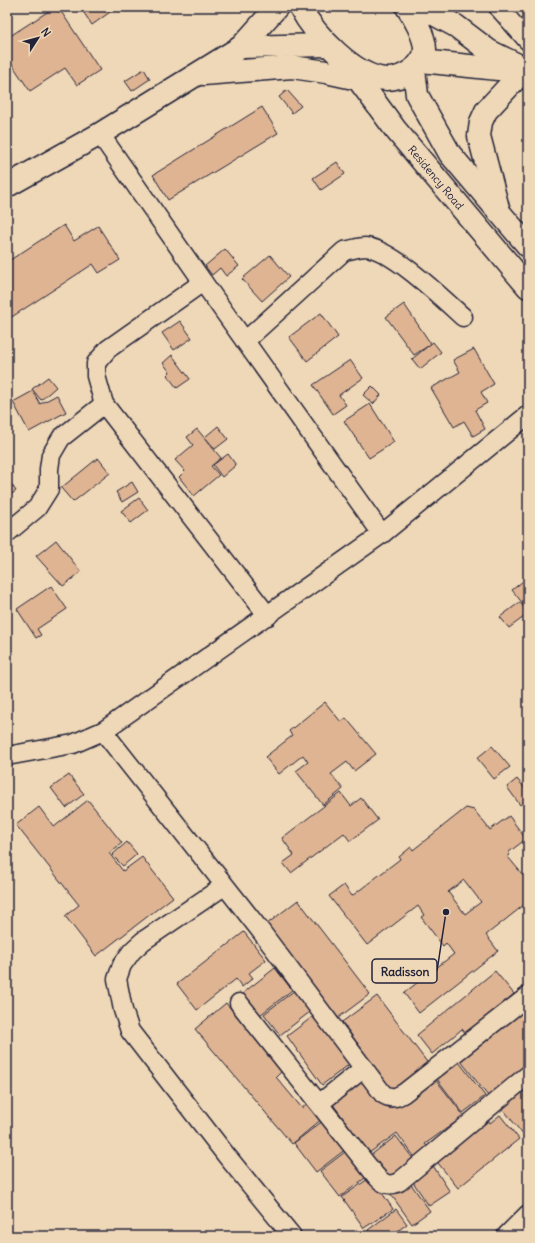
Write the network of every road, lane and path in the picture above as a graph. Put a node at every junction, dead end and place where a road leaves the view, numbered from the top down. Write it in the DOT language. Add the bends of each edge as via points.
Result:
graph roads {
  1 [pos="277,7"];
  2 [pos="300,7"];
  3 [pos="407,7"];
  4 [pos="421,7"];
  5 [pos="498,7"];
  6 [pos="528,41"];
  7 [pos="327,45"];
  8 [pos="242,47"];
  9 [pos="418,65"];
  10 [pos="526,70"];
  11 [pos="354,71"];
  12 [pos="199,74"];
  13 [pos="100,134"];
  14 [pos="7,186"];
  15 [pos="499,212"];
  16 [pos="528,246"];
  17 [pos="202,282"];
  18 [pos="528,287"];
  19 [pos="463,317"];
  20 [pos="245,341"];
  21 [pos="104,404"];
  22 [pos="528,415"];
  23 [pos="7,533"];
  24 [pos="382,534"];
  25 [pos="268,616"];
  26 [pos="103,731"];
  27 [pos="7,756"];
  28 [pos="224,886"];
  29 [pos="528,996"];
  30 [pos="239,1003"];
  31 [pos="364,1068"];
  32 [pos="528,1075"];
  33 [pos="320,1103"];
  34 [pos="528,1214"];
  35 [pos="292,1236"];
  36 [pos="506,1236"];
  1 -- 8 [label="street"];
  2 -- 7 [label="street, Residency Road"];
  3 -- 9 [label="street" via="419,28 426,49"];
  4 -- 10 [label="street" via="456,26 489,51"];
  5 -- 6 [label="street"];
  7 -- 8 [label="street"];
  7 -- 11 [label="street, Residency Road"];
  8 -- 12 [label="street"];
  9 -- 10 [label="street"];
  9 -- 11 [label="street, Residency Road" via="402,76 387,79"];
  9 -- 15 [label="street" via="417,95 450,154"];
  10 -- 15 [label="street" via="486,111 481,122 479,136"];
  11 -- 12 [label="street" via="326,72 292,67"];
  11 -- 18 [label="street, Residency Road" via="395,129"];
  12 -- 13 [label="street"];
  13 -- 14 [label="street"];
  13 -- 17 [label="street"];
  15 -- 16 [label="street"];
  17 -- 20 [label="street"];
  17 -- 21 [label="street" via="101,356 96,363 96,376"];
  19 -- 20 [label="street" via="425,283 387,255 366,247 344,251"];
  20 -- 24 [label="street"];
  21 -- 23 [label="street" via="60,438 51,455 49,489 37,508"];
  21 -- 25 [label="street"];
  22 -- 24 [label="street"];
  24 -- 25 [label="street"];
  25 -- 26 [label="street"];
  26 -- 27 [label="street" via="73,744"];
  26 -- 28 [label="street"];
  28 -- 31 [label="street"];
  28 -- 35 [label="street" via="132,951 122,965 117,979 119,993 130,1031 226,1156"];
  29 -- 31 [label="street" via="399,1096 394,1098 383,1094"];
  30 -- 33 [label="street"];
  31 -- 33 [label="street"];
  32 -- 33 [label="street" via="393,1185 387,1185 380,1180"];
  34 -- 36 [label="street"];
}
